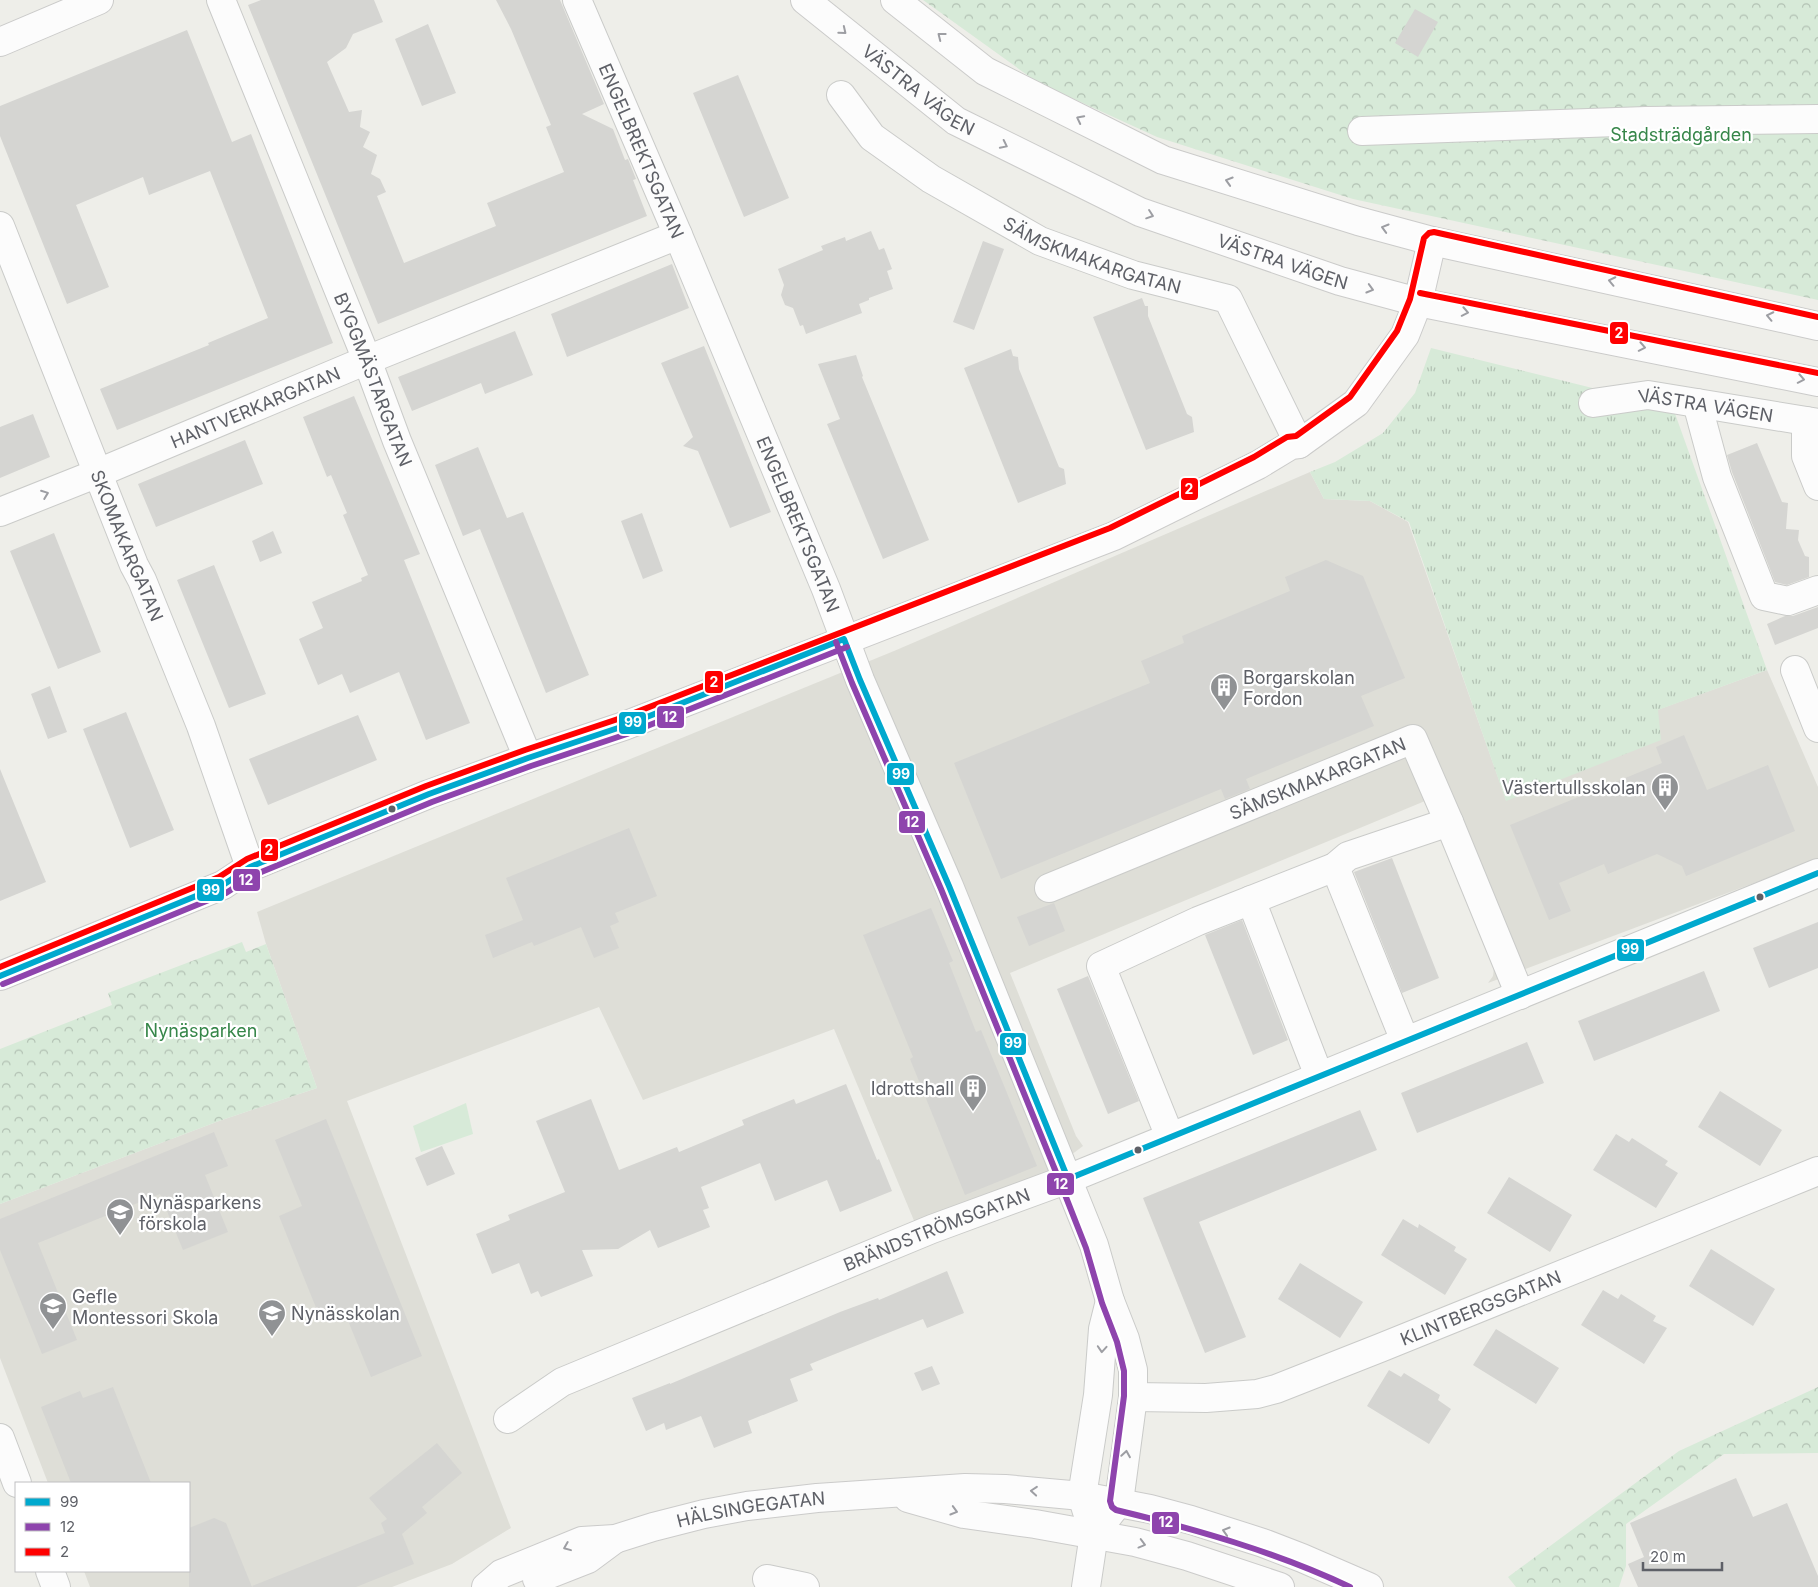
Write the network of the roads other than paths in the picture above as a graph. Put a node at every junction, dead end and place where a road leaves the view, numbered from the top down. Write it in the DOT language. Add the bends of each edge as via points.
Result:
graph roads {
  1 [pos="99,0"];
  2 [pos="221,0"];
  3 [pos="577,0"];
  4 [pos="806,0"];
  5 [pos="895,0"];
  6 [pos="0,42"];
  7 [pos="841,95"];
  8 [pos="1818,119"];
  9 [pos="1362,131"];
  10 [pos="0,226"];
  11 [pos="678,235"];
  12 [pos="1432,242"];
  13 [pos="1418,302"];
  14 [pos="1818,326"];
  15 [pos="367,360"];
  16 [pos="1818,382"];
  17 [pos="1593,403"];
  18 [pos="1697,403"];
  19 [pos="1812,422"];
  20 [pos="1299,444"];
  21 [pos="98,473"];
  22 [pos="1818,486"];
  23 [pos="0,512"];
  24 [pos="1818,590"];
  25 [pos="844,640"];
  26 [pos="1795,670"];
  27 [pos="1818,728"];
  28 [pos="528,758"];
  29 [pos="1449,822"];
  30 [pos="250,867"];
  31 [pos="1335,867"];
  32 [pos="1818,873"];
  33 [pos="1049,888"];
  34 [pos="1252,900"];
  35 [pos="0,976"];
  36 [pos="1520,995"];
  37 [pos="1405,1042"];
  38 [pos="1319,1076"];
  39 [pos="1170,1137"];
  40 [pos="1818,1170"];
  41 [pos="1068,1179"];
  42 [pos="1110,1301"];
  43 [pos="1133,1397"];
  44 [pos="508,1419"];
  45 [pos="0,1438"];
  46 [pos="17,1482"];
  47 [pos="890,1493"];
  48 [pos="1082,1496"];
  49 [pos="1119,1502"];
  50 [pos="1094,1534"];
  51 [pos="615,1539"];
  52 [pos="50,1572"];
  53 [pos="767,1579"];
  54 [pos="56,1587"];
  55 [pos="486,1587"];
  56 [pos="514,1587"];
  57 [pos="805,1587"];
  58 [pos="1086,1587"];
  59 [pos="1280,1587"];
  60 [pos="1369,1587"];
  1 -- 6 [label="street"];
  2 -- 15 [label="street, BYGGMÄSTARGATAN"];
  3 -- 11 [label="street, ENGELBREKTSGATAN"];
  4 -- 13 [label="street, VÄSTRA VÄGEN, one-way" via="956,121 1140,212 1340,281"];
  12 -- 5 [label="street, one-way" via="1163,160 985,71"];
  7 -- 20 [label="street, SÄMSKMAKARGATAN" via="872,137 931,179 1040,241 1133,275 1228,299"];
  8 -- 9 [label="street" via="1646,121"];
  10 -- 21 [label="street, SKOMAKARGATAN"];
  11 -- 15 [label="street, HANTVERKARGATAN"];
  11 -- 25 [label="street, ENGELBREKTSGATAN"];
  12 -- 13 [label="street"];
  14 -- 12 [label="street, one-way"];
  13 -- 16 [label="street, VÄSTRA VÄGEN, one-way"];
  13 -- 20 [label="street" via="1405,335 1356,403"];
  15 -- 21 [label="street, HANTVERKARGATAN"];
  15 -- 28 [label="street, BYGGMÄSTARGATAN" via="397,441"];
  17 -- 18 [label="street, VÄSTRA VÄGEN" via="1648,395"];
  18 -- 19 [label="street, VÄSTRA VÄGEN"];
  18 -- 24 [label="street" via="1717,477 1764,596 1788,601"];
  19 -- 22 [label="street" via="1806,456"];
  20 -- 25 [label="street" via="1114,536"];
  23 -- 21 [label="street, HANTVERKARGATAN, one-way"];
  21 -- 30 [label="street, SKOMAKARGATAN" via="201,726"];
  25 -- 28 [label="street" via="624,726"];
  25 -- 41 [label="street, ENGELBREKTSGATAN" via="949,886"];
  26 -- 27 [label="street"];
  28 -- 30 [label="street" via="429,794"];
  29 -- 31 [label="street" via="1348,856"];
  29 -- 33 [label="street, SÄMSKMAKARGATAN" via="1413,739"];
  29 -- 36 [label="street, SÄMSKMAKARGATAN"];
  30 -- 35 [label="street" via="223,885"];
  31 -- 34 [label="street"];
  31 -- 37 [label="street"];
  32 -- 36 [label="street, BRÄNDSTRÖMSGATAN"];
  34 -- 38 [label="street"];
  34 -- 39 [label="street" via="1101,966"];
  36 -- 37 [label="street, BRÄNDSTRÖMSGATAN"];
  37 -- 38 [label="street, BRÄNDSTRÖMSGATAN"];
  38 -- 39 [label="street, BRÄNDSTRÖMSGATAN"];
  39 -- 41 [label="street, BRÄNDSTRÖMSGATAN"];
  40 -- 43 [label="street, KLINTBERGSGATAN" via="1276,1389 1257,1394 1206,1398"];
  41 -- 42 [label="street, ENGELBREKTSGATAN" via="1094,1245"];
  41 -- 44 [label="street, BRÄNDSTRÖMSGATAN" via="932,1229 562,1382"];
  42 -- 43 [label="street, ENGELBREKTSGATAN" via="1133,1370"];
  42 -- 48 [label="street, ENGELBREKTSGATAN, one-way" via="1103,1329 1098,1395"];
  49 -- 43 [label="street, ENGELBREKTSGATAN, one-way"];
  45 -- 46 [label="street"];
  48 -- 47 [label="street, HÄLSINGEGATAN, one-way" via="965,1488"];
  47 -- 50 [label="street, HÄLSINGEGATAN, one-way" via="964,1514"];
  47 -- 51 [label="street, HÄLSINGEGATAN" via="747,1506 653,1526"];
  48 -- 49 [label="street, HÄLSINGEGATAN"];
  48 -- 50 [label="street, ENGELBREKTSGATAN"];
  49 -- 50 [label="street"];
  60 -- 49 [label="street, HÄLSINGEGATAN, one-way" via="1236,1534"];
  50 -- 58 [label="street"];
  50 -- 59 [label="street, HÄLSINGEGATAN, one-way" via="1187,1556"];
  51 -- 55 [label="street, HÄLSINGEGATAN, one-way" via="582,1541 501,1574"];
  51 -- 56 [label="street, HÄLSINGEGATAN" via="588,1559"];
  52 -- 54 [label="street"];
  53 -- 57 [label="street"];
}
